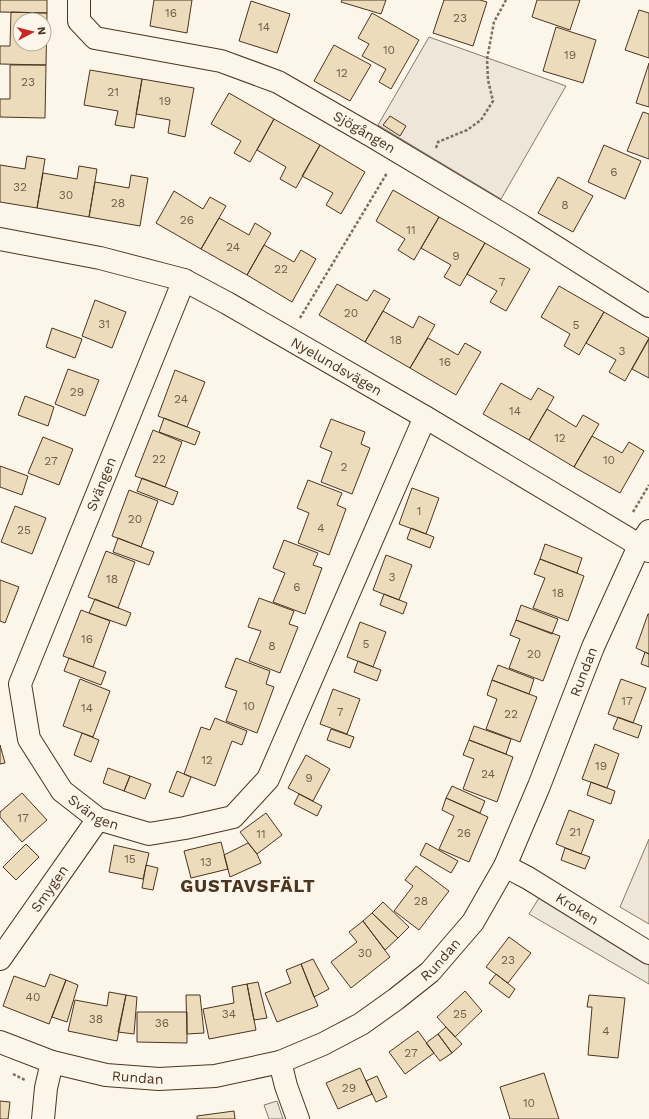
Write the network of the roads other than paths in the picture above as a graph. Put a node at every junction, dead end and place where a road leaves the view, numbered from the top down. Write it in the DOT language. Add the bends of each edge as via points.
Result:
graph roads {
  1 [pos="79,0"];
  2 [pos="0,239"];
  3 [pos="184,280"];
  4 [pos="649,306"];
  5 [pos="425,416"];
  6 [pos="646,543"];
  7 [pos="98,819"];
  8 [pos="505,866"];
  9 [pos="649,953"];
  10 [pos="0,958"];
  11 [pos="0,1042"];
  12 [pos="52,1062"];
  13 [pos="280,1062"];
  14 [pos="43,1119"];
  15 [pos="298,1119"];
  1 -- 4 [label="street, Sjögången" via="79,21 95,38 221,61 278,82 524,227"];
  2 -- 3 [label="street, Nyelundsvägen" via="100,258"];
  3 -- 5 [label="street, Nyelundsvägen"];
  3 -- 7 [label="street, Svängen" via="20,684 29,739 62,791"];
  5 -- 6 [label="street, Nyelundsvägen"];
  5 -- 7 [label="street, Svängen" via="268,779 233,817 149,834"];
  6 -- 8 [label="street, Rundan" via="593,647"];
  7 -- 10 [label="street, Smygen"];
  8 -- 9 [label="street, Kroken"];
  8 -- 13 [label="street, Rundan" via="473,922 430,972 361,1024"];
  11 -- 12 [label="street, Rundan"];
  12 -- 13 [label="street, Rundan" via="106,1075 159,1078 215,1076"];
  12 -- 14 [label="street"];
  13 -- 15 [label="street"];
}
